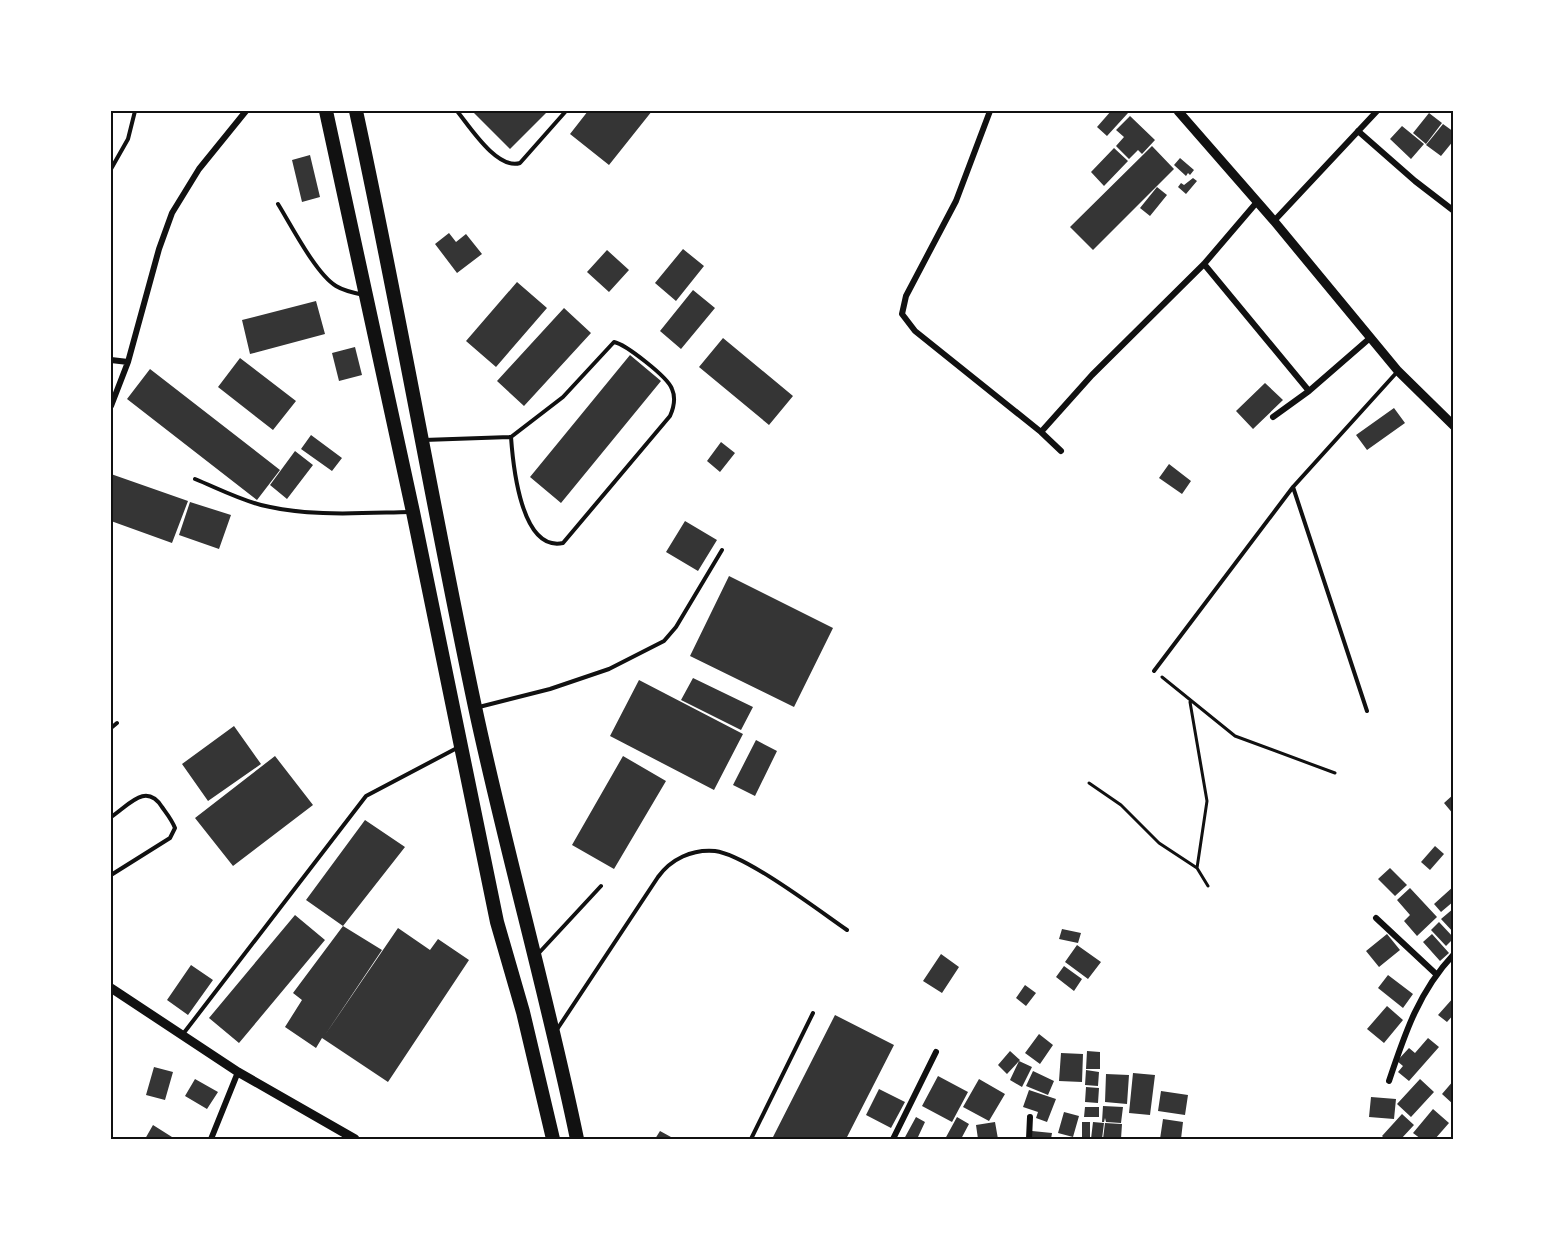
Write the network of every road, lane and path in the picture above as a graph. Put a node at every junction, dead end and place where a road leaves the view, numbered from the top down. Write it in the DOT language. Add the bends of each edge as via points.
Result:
graph roads {
  1 [pos="135,111"];
  2 [pos="246,111"];
  3 [pos="326,111"];
  4 [pos="356,111"];
  5 [pos="457,111"];
  6 [pos="566,111"];
  7 [pos="990,111"];
  8 [pos="1178,111"];
  9 [pos="1377,111"];
  10 [pos="1358,131"];
  11 [pos="111,170"];
  12 [pos="1257,202"];
  13 [pos="278,204"];
  14 [pos="1454,211"];
  15 [pos="1274,221"];
  16 [pos="1204,264"];
  17 [pos="367,296"];
  18 [pos="1370,338"];
  19 [pos="111,360"];
  20 [pos="128,362"];
  21 [pos="1398,371"];
  22 [pos="1309,391"];
  23 [pos="111,406"];
  24 [pos="1273,417"];
  25 [pos="1454,426"];
  26 [pos="1041,432"];
  27 [pos="512,437"];
  28 [pos="422,441"];
  29 [pos="1061,451"];
  30 [pos="195,479"];
  31 [pos="1293,487"];
  32 [pos="413,512"];
  33 [pos="722,550"];
  34 [pos="1154,670"];
  35 [pos="1190,700"];
  36 [pos="476,708"];
  37 [pos="1367,711"];
  38 [pos="117,723"];
  39 [pos="111,728"];
  40 [pos="460,746"];
  41 [pos="1335,773"];
  42 [pos="1089,783"];
  43 [pos="111,817"];
  44 [pos="1197,868"];
  45 [pos="111,875"];
  46 [pos="601,886"];
  47 [pos="1208,886"];
  48 [pos="1376,918"];
  49 [pos="847,930"];
  50 [pos="1454,954"];
  51 [pos="534,958"];
  52 [pos="1436,974"];
  53 [pos="111,988"];
  54 [pos="545,1000"];
  55 [pos="524,1012"];
  56 [pos="813,1013"];
  57 [pos="555,1033"];
  58 [pos="182,1036"];
  59 [pos="936,1052"];
  60 [pos="238,1072"];
  61 [pos="1389,1081"];
  62 [pos="1030,1117"];
  63 [pos="212,1139"];
  64 [pos="355,1139"];
  65 [pos="553,1139"];
  66 [pos="577,1139"];
  67 [pos="751,1139"];
  68 [pos="893,1139"];
  69 [pos="1029,1139"];
  1 -- 11 [label="lane" via="128,139"];
  2 -- 20 [label="street" via="199,169 172,213"];
  3 -- 17 [label="highway"];
  4 -- 28 [label="highway"];
  5 -- 6 [label="lane" via="496,157 515,164"];
  7 -- 26 [label="street" via="956,201 906,296 902,314 915,331"];
  8 -- 12 [label="street"];
  9 -- 10 [label="street"];
  10 -- 14 [label="street"];
  10 -- 15 [label="street"];
  12 -- 15 [label="street"];
  12 -- 16 [label="street"];
  13 -- 17 [label="lane" via="309,255 332,283"];
  15 -- 18 [label="street"];
  16 -- 22 [label="street"];
  16 -- 26 [label="street" via="1092,375"];
  17 -- 32 [label="highway"];
  18 -- 21 [label="street"];
  18 -- 22 [label="street"];
  19 -- 20 [label="street"];
  20 -- 23 [label="street"];
  21 -- 25 [label="street"];
  21 -- 31 [label="lane"];
  22 -- 24 [label="street"];
  26 -- 29 [label="street"];
  27 -- 27 [label="lane" via="516,477 530,523 544,540 563,543 670,416 673,390 662,376 614,342 563,397"];
  27 -- 28 [label="lane"];
  28 -- 36 [label="highway"];
  30 -- 32 [label="lane" via="242,499 284,510"];
  31 -- 34 [label="lane"];
  31 -- 37 [label="lane"];
  32 -- 40 [label="highway"];
  33 -- 36 [label="lane" via="676,627 658,645 609,669"];
  34 -- 35 [label="path"];
  35 -- 41 [label="path" via="1235,736"];
  35 -- 44 [label="path" via="1207,801"];
  36 -- 51 [label="highway"];
  38 -- 39 [label="lane"];
  40 -- 55 [label="highway" via="497,922"];
  40 -- 58 [label="lane" via="366,796"];
  42 -- 44 [label="path" via="1121,805 1159,843"];
  43 -- 45 [label="lane" via="150,795 175,828 170,838"];
  44 -- 47 [label="path"];
  46 -- 51 [label="lane"];
  48 -- 52 [label="street"];
  49 -- 57 [label="lane" via="728,855 704,851 674,860 658,877"];
  50 -- 52 [label="street"];
  51 -- 54 [label="highway"];
  52 -- 61 [label="street" via="1413,1012"];
  53 -- 58 [label="street"];
  54 -- 55 [label="highway"];
  54 -- 57 [label="highway"];
  55 -- 65 [label="highway"];
  56 -- 67 [label="lane"];
  57 -- 66 [label="highway"];
  58 -- 60 [label="street"];
  59 -- 68 [label="street"];
  60 -- 63 [label="street"];
  60 -- 64 [label="street"];
  62 -- 69 [label="street"];
}
